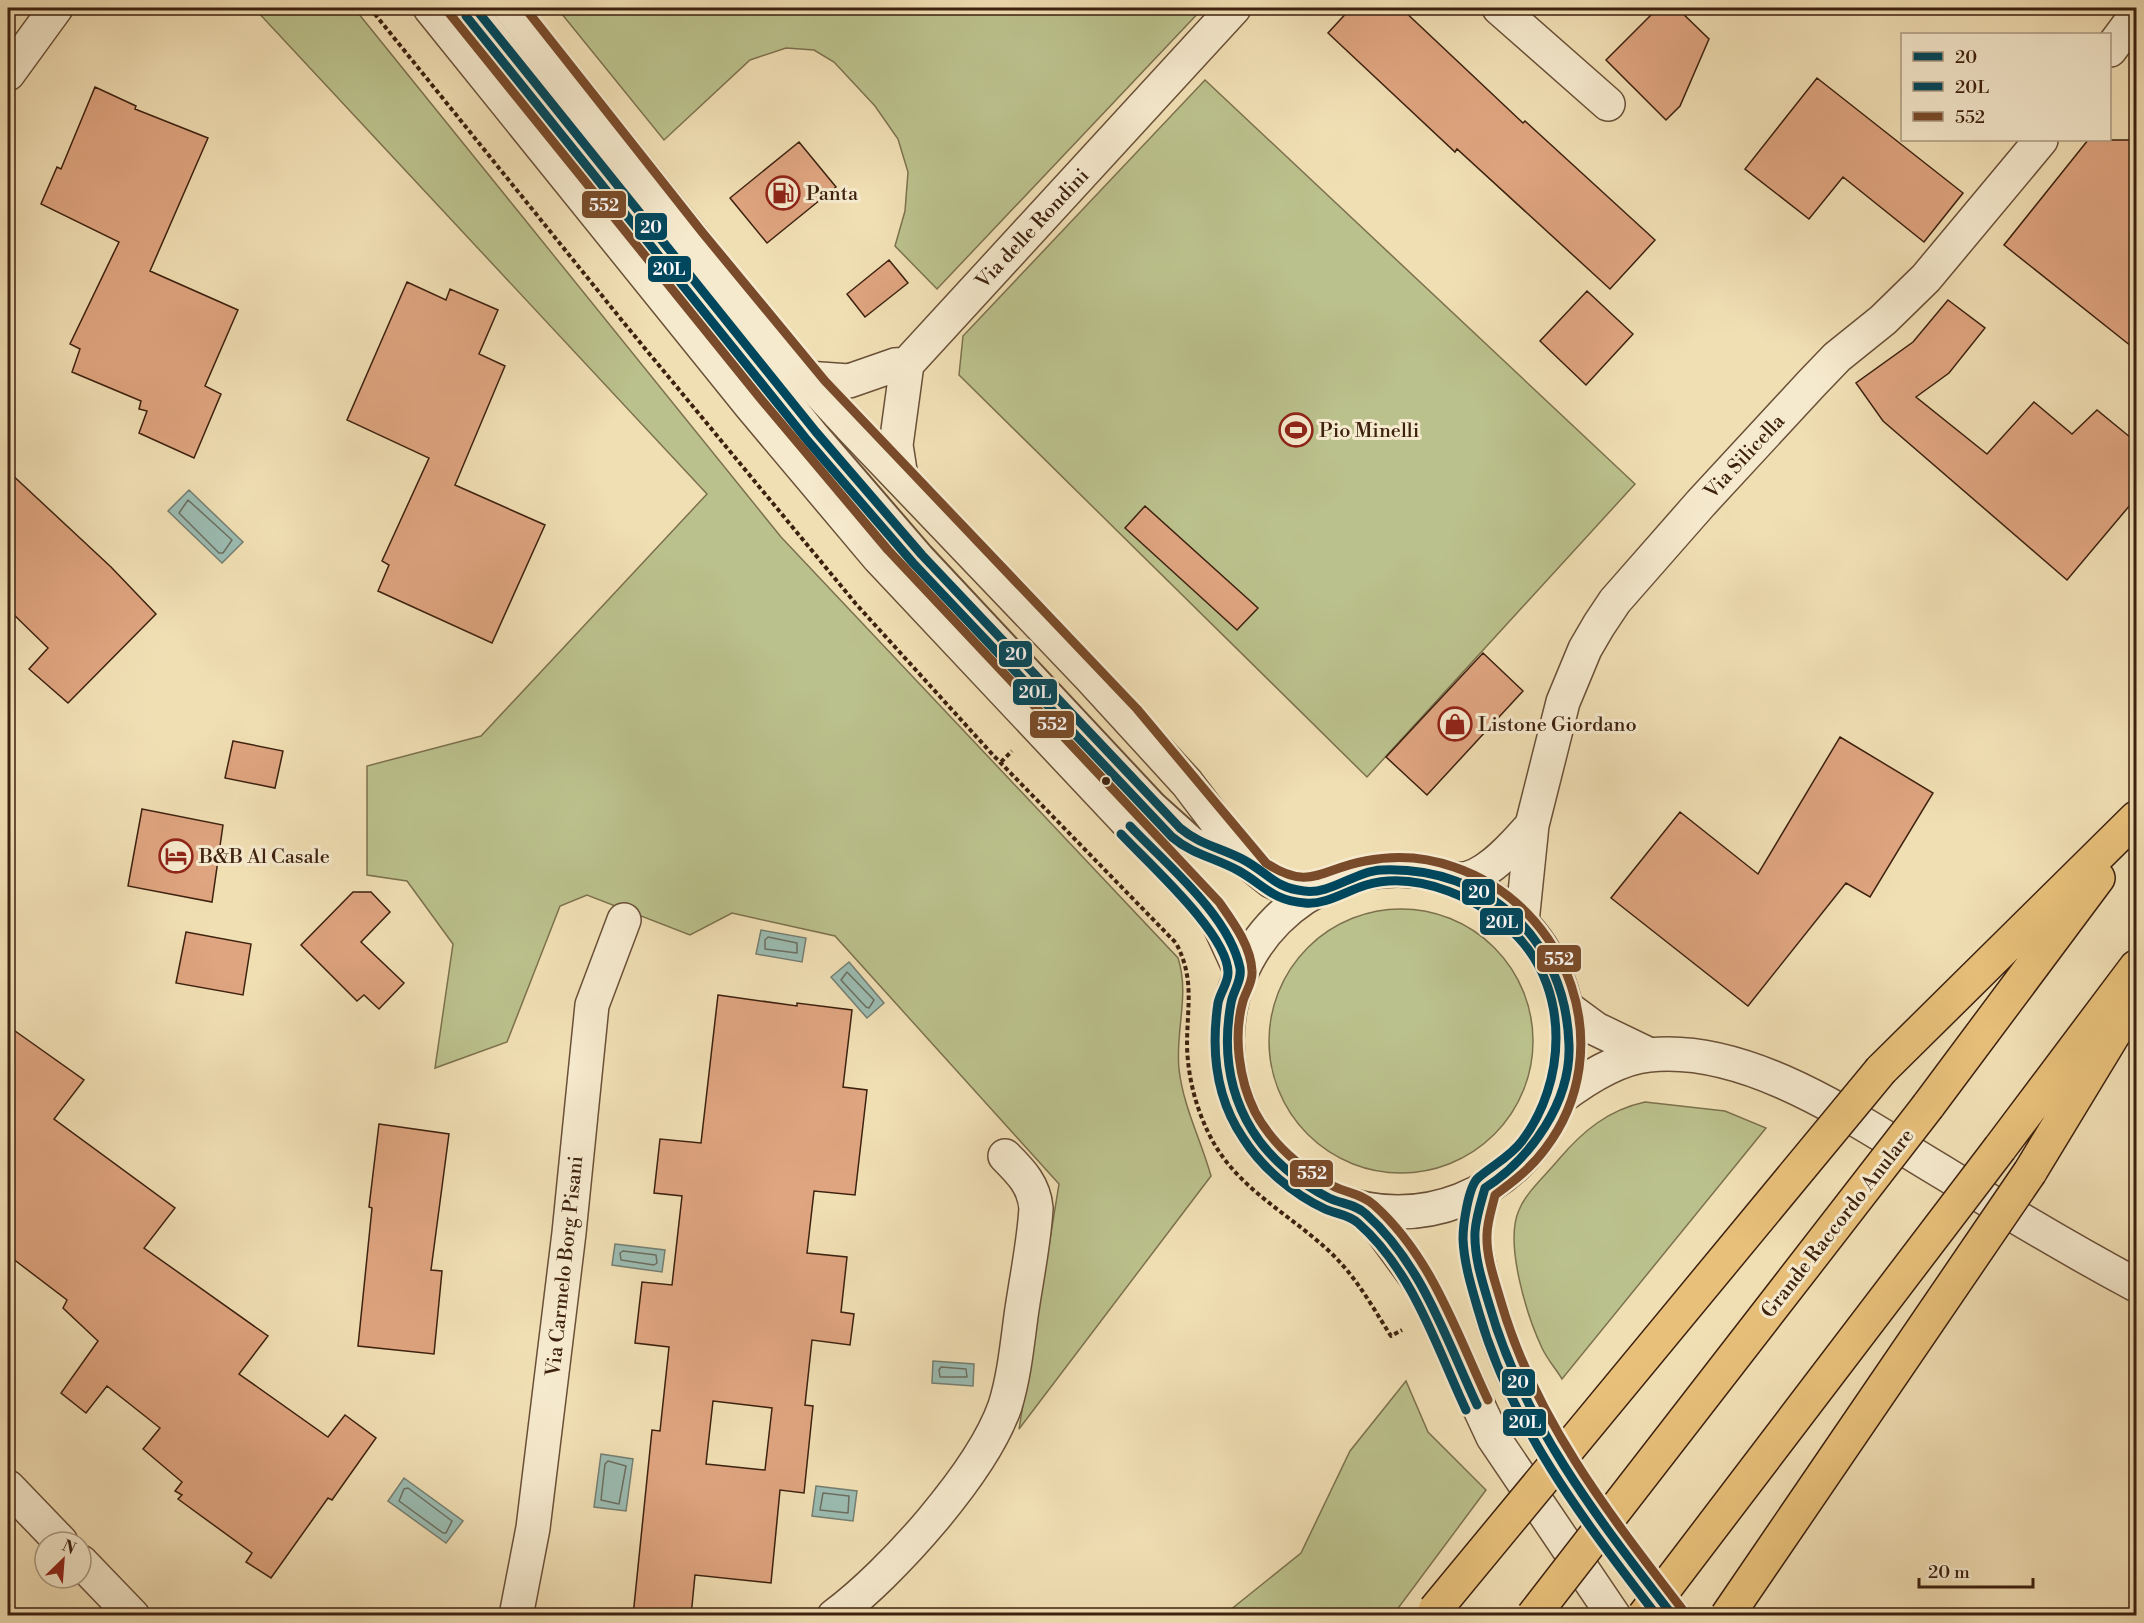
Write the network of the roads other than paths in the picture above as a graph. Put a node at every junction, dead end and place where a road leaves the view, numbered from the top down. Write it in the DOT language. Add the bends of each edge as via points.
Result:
graph roads {
  1 [pos="56,8"];
  2 [pos="429,8"];
  3 [pos="475,8"];
  4 [pos="510,8"];
  5 [pos="1234,8"];
  6 [pos="1499,8"];
  7 [pos="2136,15"];
  8 [pos="2111,47"];
  9 [pos="8,74"];
  10 [pos="1608,104"];
  11 [pos="2040,141"];
  12 [pos="907,364"];
  13 [pos="806,378"];
  14 [pos="901,477"];
  15 [pos="2136,818"];
  16 [pos="1532,825"];
  17 [pos="2136,826"];
  18 [pos="1246,861"];
  19 [pos="1451,878"];
  20 [pos="1312,892"];
  21 [pos="624,920"];
  22 [pos="1521,922"];
  23 [pos="2136,967"];
  24 [pos="1241,972"];
  25 [pos="2136,996"];
  26 [pos="1566,1006"];
  27 [pos="1648,1054"];
  28 [pos="1560,1098"];
  29 [pos="1005,1156"];
  30 [pos="1485,1188"];
  31 [pos="1358,1208"];
  32 [pos="2136,1285"];
  33 [pos="8,1487"];
  34 [pos="49,1530"];
  35 [pos="93,1574"];
  36 [pos="1432,1613"];
  37 [pos="133,1616"];
  38 [pos="516,1616"];
  39 [pos="834,1616"];
  40 [pos="1533,1616"];
  41 [pos="1614,1616"];
  42 [pos="1644,1616"];
  43 [pos="1673,1616"];
  44 [pos="1727,1616"];
  1 -- 9 [label="street"];
  2 -- 24 [label="street" via="872,550 1209,909"];
  3 -- 18 [label="lane" via="816,432 922,555 1155,804 1194,839"];
  4 -- 13 [label="street"];
  5 -- 12 [label="street, Via delle Rondini"];
  6 -- 10 [label="street"];
  7 -- 8 [label="street"];
  11 -- 16 [label="street, Via Silicella" via="1926,278 1818,377 1615,602 1584,649 1572,676"];
  12 -- 13 [label="street" via="849,381"];
  12 -- 14 [label="street" via="896,445"];
  13 -- 14 [label="street"];
  14 -- 18 [label="street" via="1179,774"];
  15 -- 36 [label="highway, bridge" via="1881,1070"];
  16 -- 19 [label="street, Via Silicella" via="1507,854 1486,869 1466,878"];
  16 -- 22 [label="street, Via Silicella"];
  17 -- 40 [label="highway, Grande Raccordo Anulare, bridge" via="1928,1106"];
  18 -- 20 [label="street" via="1288,889"];
  19 -- 20 [label="street" via="1416,871 1380,870 1345,878"];
  19 -- 22 [label="street" via="1489,896"];
  20 -- 24 [label="street" via="1270,926"];
  21 -- 38 [label="street, Via Carmelo Borg Pisani" via="592,1005 533,1528"];
  22 -- 26 [label="street" via="1542,947"];
  23 -- 42 [label="highway, bridge"];
  24 -- 31 [label="street" via="1227,1024 1230,1078 1239,1104 1267,1150 1286,1170 1332,1199"];
  25 -- 44 [label="highway, bridge" via="2030,1172"];
  26 -- 27 [label="street" via="1596,1029"];
  26 -- 28 [label="street" via="1570,1053"];
  27 -- 28 [label="street" via="1603,1071"];
  27 -- 32 [label="street" via="1731,1064 1815,1096"];
  28 -- 30 [label="street" via="1535,1145 1517,1165"];
  29 -- 39 [label="street" via="1028,1181 1035,1194 1036,1208 1005,1406 979,1457 938,1511 892,1565"];
  30 -- 31 [label="street" via="1446,1206 1416,1211"];
  30 -- 43 [label="street" via="1475,1246 1487,1300 1516,1384 1575,1485"];
  31 -- 41 [label="street" via="1395,1246 1433,1307 1493,1437"];
  33 -- 34 [label="street"];
  35 -- 37 [label="street"];
}
